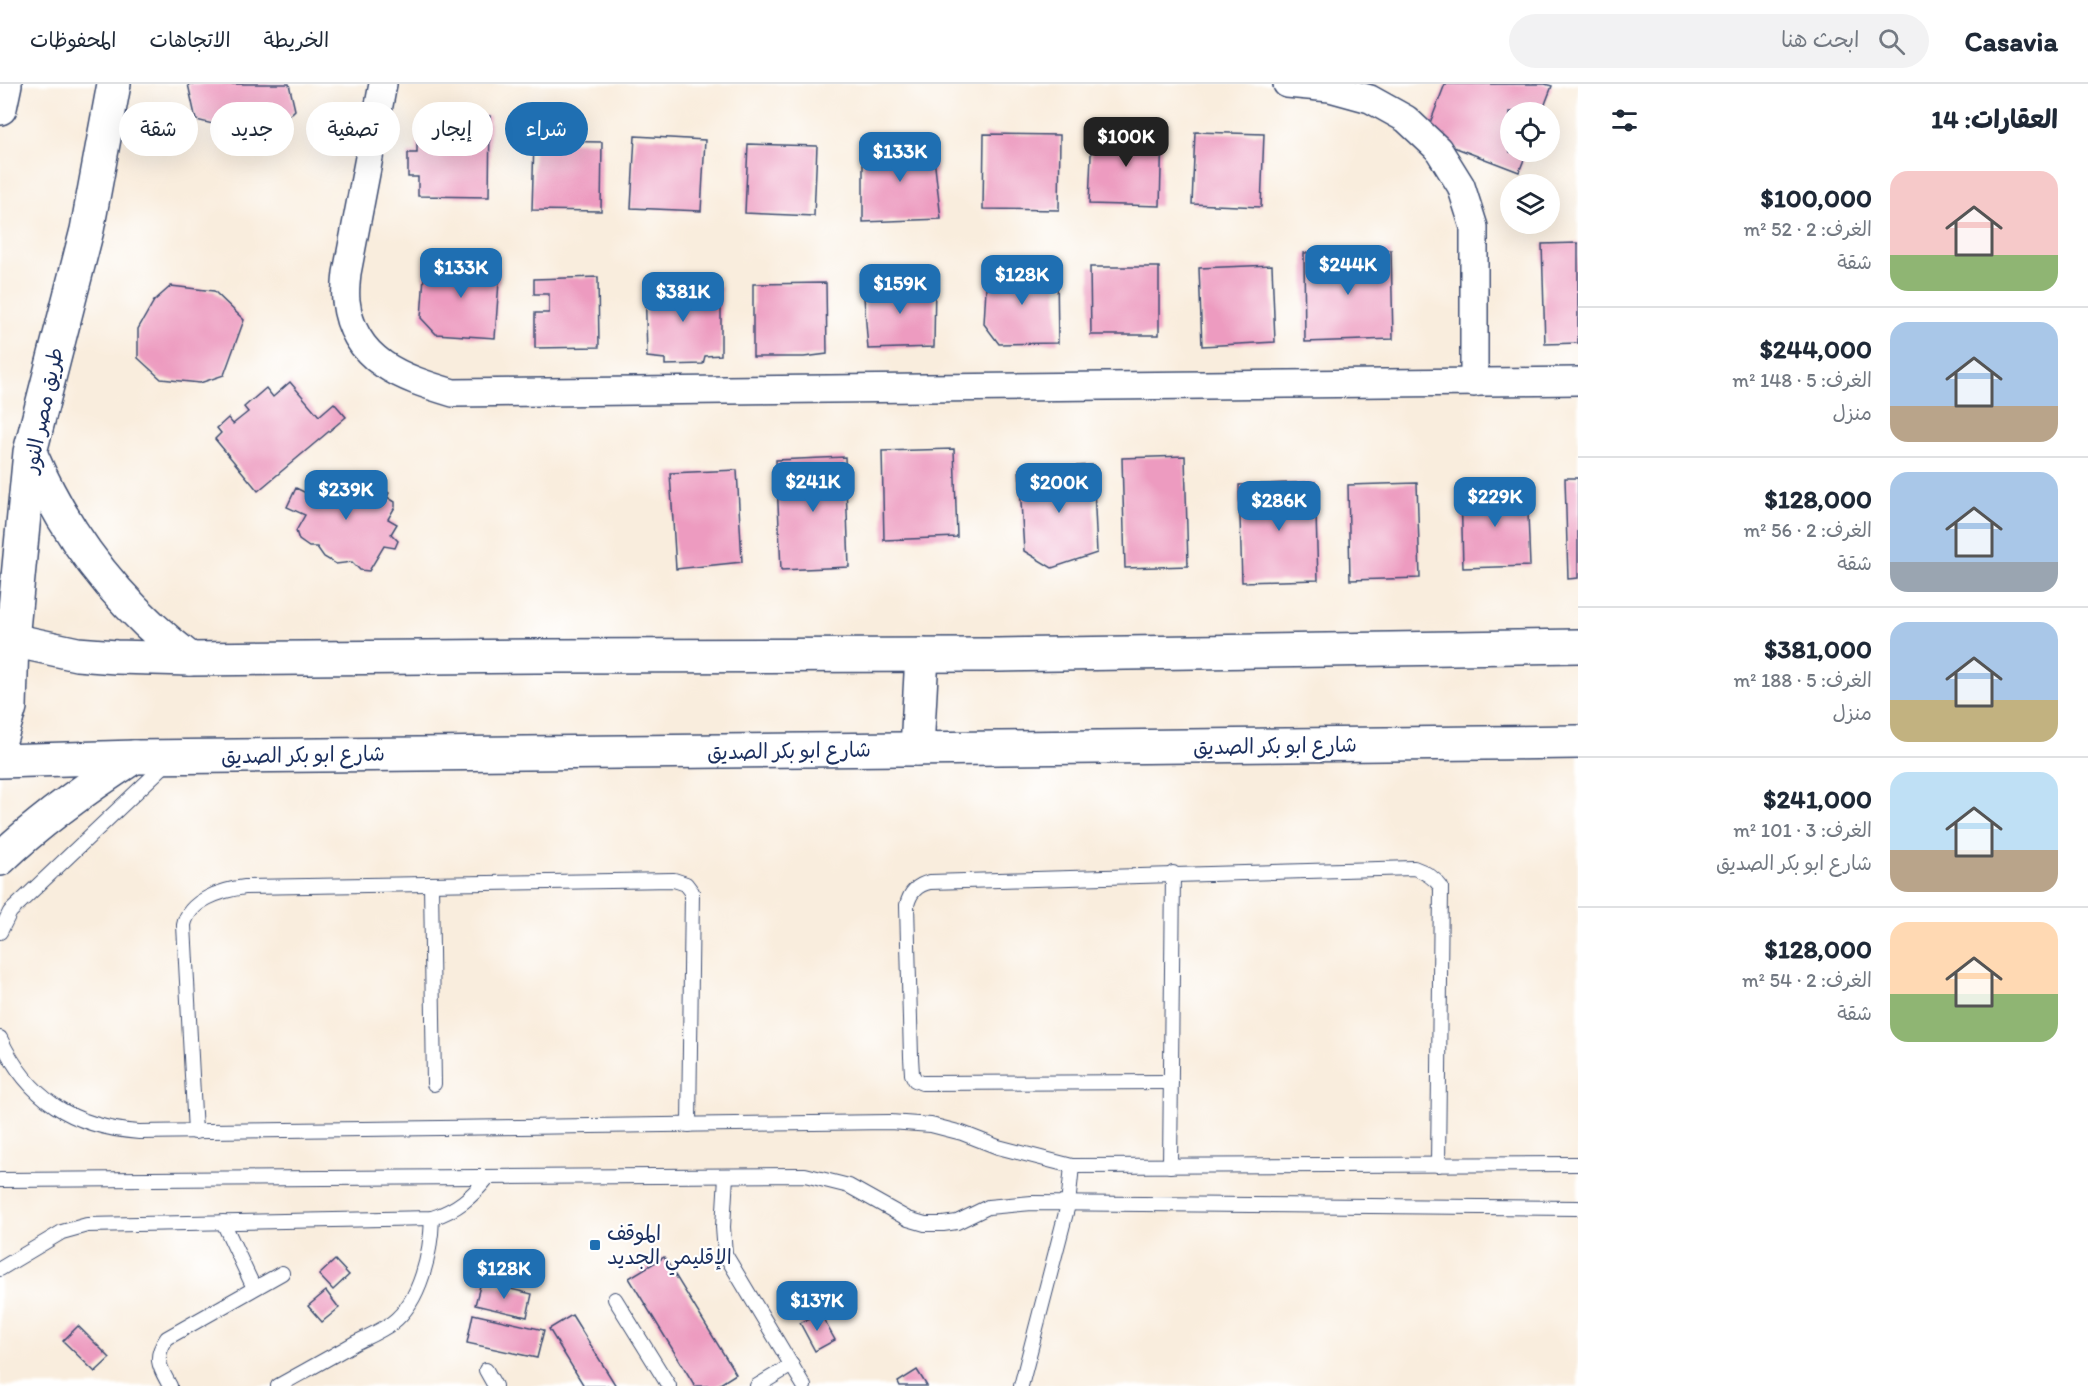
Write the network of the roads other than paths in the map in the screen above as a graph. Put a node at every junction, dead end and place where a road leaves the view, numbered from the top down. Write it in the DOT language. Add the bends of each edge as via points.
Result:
graph roads {
  1 [pos="4,84"];
  2 [pos="114,84"];
  3 [pos="383,84"];
  4 [pos="1287,84"];
  5 [pos="0,108"];
  6 [pos="1578,381"];
  7 [pos="1474,382"];
  8 [pos="30,452"];
  9 [pos="12,640"];
  10 [pos="1578,646"];
  11 [pos="922,655"];
  12 [pos="190,659"];
  13 [pos="0,740"];
  14 [pos="1578,742"];
  15 [pos="917,750"];
  16 [pos="135,757"];
  17 [pos="173,757"];
  18 [pos="0,760"];
  19 [pos="0,859"];
  20 [pos="1173,873"];
  21 [pos="431,884"];
  22 [pos="0,932"];
  23 [pos="0,1038"];
  24 [pos="1171,1082"];
  25 [pos="435,1084"];
  26 [pos="689,1125"];
  27 [pos="195,1132"];
  28 [pos="1578,1164"];
  29 [pos="1438,1165"];
  30 [pos="1072,1166"];
  31 [pos="1170,1166"];
  32 [pos="726,1176"];
  33 [pos="488,1177"];
  34 [pos="0,1180"];
  35 [pos="1068,1205"];
  36 [pos="1578,1208"];
  37 [pos="432,1218"];
  38 [pos="223,1222"];
  39 [pos="0,1269"];
  40 [pos="282,1273"];
  41 [pos="254,1288"];
  42 [pos="615,1299"];
  43 [pos="792,1365"];
  44 [pos="486,1370"];
  45 [pos="170,1386"];
  46 [pos="278,1386"];
  47 [pos="495,1386"];
  48 [pos="669,1386"];
  49 [pos="756,1386"];
  50 [pos="804,1386"];
  51 [pos="1021,1386"];
  1 -- 5 [label="main road"];
  2 -- 8 [label="main road, طريق مصر النور" via="87,230"];
  3 -- 7 [label="street" via="347,273 346,301 354,328 369,352 390,371 453,393"];
  4 -- 7 [label="street" via="1330,88 1370,99 1406,119 1438,149 1461,186 1474,227"];
  6 -- 7 [label="street"];
  8 -- 9 [label="main road, طريق مصر النور"];
  8 -- 12 [label="main road" via="46,491 98,569 162,638"];
  9 -- 12 [label="main road" via="77,654"];
  9 -- 13 [label="main road, طريق مصر النور" via="10,706"];
  10 -- 11 [label="main road"];
  11 -- 12 [label="main road"];
  11 -- 15 [label="main road"];
  14 -- 15 [label="main road, شارع ابو بكر الصديق"];
  15 -- 17 [label="main road, شارع ابو بكر الصديق"];
  16 -- 17 [label="main road, شارع ابو بكر الصديق"];
  16 -- 18 [label="main road, شارع ابو بكر الصديق"];
  16 -- 19 [label="main road" via="60,807"];
  17 -- 22 [label="lane" via="10,912"];
  20 -- 24 [label="lane"];
  20 -- 24 [label="lane" via="930,882 913,891 907,905 915,1080"];
  20 -- 29 [label="lane" via="1414,867 1437,881 1441,888"];
  21 -- 25 [label="lane"];
  21 -- 26 [label="lane" via="674,880 686,884 692,892"];
  21 -- 27 [label="lane" via="245,887 221,891 190,911 184,925"];
  23 -- 27 [label="lane" via="27,1082 66,1113 114,1130"];
  24 -- 31 [label="lane"];
  26 -- 27 [label="lane"];
  26 -- 30 [label="lane" via="911,1123 947,1129 1007,1150"];
  28 -- 29 [label="lane"];
  29 -- 31 [label="lane"];
  30 -- 31 [label="lane"];
  30 -- 35 [label="lane"];
  32 -- 33 [label="lane"];
  32 -- 35 [label="lane" via="805,1175 827,1180 849,1186 908,1219 925,1224 957,1222 1008,1204"];
  32 -- 43 [label="lane" via="725,1254"];
  33 -- 34 [label="lane"];
  33 -- 37 [label="lane" via="462,1205"];
  35 -- 36 [label="lane"];
  35 -- 51 [label="lane"];
  37 -- 38 [label="lane"];
  37 -- 46 [label="lane" via="428,1261 410,1300 392,1323"];
  38 -- 39 [label="lane" via="87,1225 62,1232"];
  38 -- 41 [label="lane"];
  40 -- 41 [label="lane"];
  41 -- 45 [label="lane" via="167,1338 158,1364"];
  42 -- 48 [label="lane"];
  43 -- 49 [label="lane"];
  43 -- 50 [label="lane"];
  44 -- 47 [label="lane"];
}
